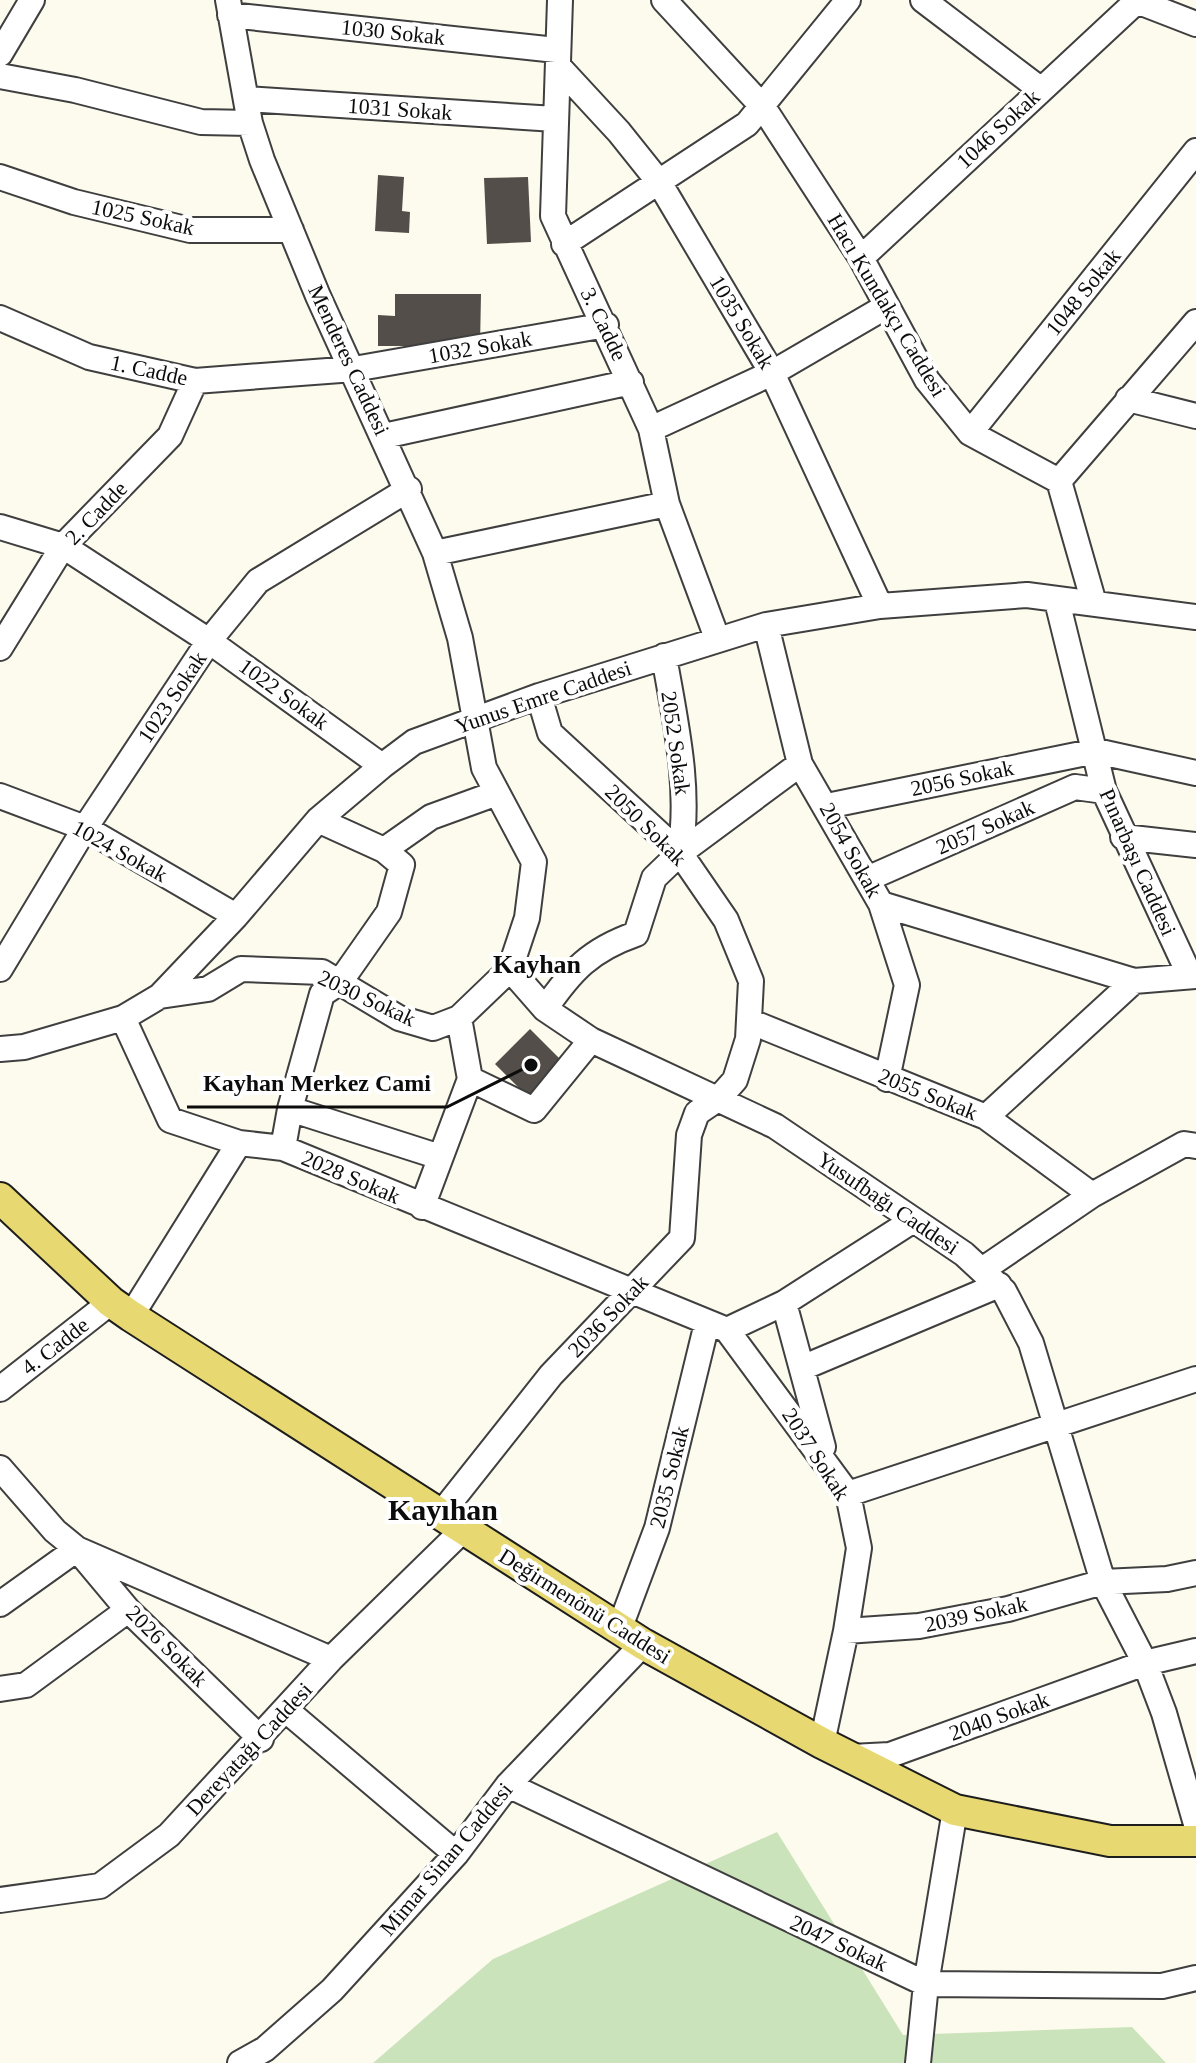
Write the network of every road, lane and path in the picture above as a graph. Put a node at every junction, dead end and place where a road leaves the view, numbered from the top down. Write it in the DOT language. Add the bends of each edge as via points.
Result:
graph roads {
  1 [pos="32,0"];
  2 [pos="560,0"];
  3 [pos="664,0"];
  4 [pos="848,0"];
  5 [pos="923,0"];
  6 [pos="1136,1"];
  7 [pos="226,4"];
  8 [pos="1196,24"];
  9 [pos="0,54"];
  10 [pos="557,58"];
  11 [pos="0,76"];
  12 [pos="1040,89"];
  13 [pos="763,107"];
  14 [pos="248,111"];
  15 [pos="555,119"];
  16 [pos="1196,151"];
  17 [pos="0,177"];
  18 [pos="659,182"];
  19 [pos="291,230"];
  20 [pos="564,244"];
  21 [pos="861,258"];
  22 [pos="887,306"];
  23 [pos="0,318"];
  24 [pos="1196,322"];
  25 [pos="606,325"];
  26 [pos="354,369"];
  27 [pos="772,373"];
  28 [pos="195,381"];
  29 [pos="631,382"];
  30 [pos="1128,399"];
  31 [pos="1196,416"];
  32 [pos="651,429"];
  33 [pos="970,433"];
  34 [pos="384,436"];
  35 [pos="1059,481"];
  36 [pos="409,489"];
  37 [pos="667,504"];
  38 [pos="0,527"];
  39 [pos="63,546"];
  40 [pos="435,553"];
  41 [pos="1057,601"];
  42 [pos="1094,603"];
  43 [pos="880,606"];
  44 [pos="1196,617"];
  45 [pos="766,625"];
  46 [pos="717,638"];
  47 [pos="209,641"];
  48 [pos="0,648"];
  49 [pos="664,656"];
  50 [pos="539,696"];
  51 [pos="477,718"];
  52 [pos="1096,751"];
  53 [pos="800,764"];
  54 [pos="382,766"];
  55 [pos="1196,773"];
  56 [pos="1104,791"];
  57 [pos="497,793"];
  58 [pos="0,796"];
  59 [pos="827,806"];
  60 [pos="318,820"];
  61 [pos="85,828"];
  62 [pos="1123,837"];
  63 [pos="1196,845"];
  64 [pos="384,850"];
  65 [pos="680,853"];
  66 [pos="867,879"];
  67 [pos="881,904"];
  68 [pos="236,916"];
  69 [pos="0,969"];
  70 [pos="510,969"];
  71 [pos="1192,975"];
  72 [pos="1134,981"];
  73 [pos="340,982"];
  74 [pos="160,996"];
  75 [pos="545,1009"];
  76 [pos="123,1018"];
  77 [pos="459,1018"];
  78 [pos="749,1021"];
  79 [pos="591,1040"];
  80 [pos="0,1049"];
  81 [pos="470,1079"];
  82 [pos="887,1079"];
  83 [pos="719,1098"];
  84 [pos="290,1109"];
  85 [pos="986,1117"];
  86 [pos="239,1143"];
  87 [pos="1196,1146"];
  88 [pos="283,1148"];
  89 [pos="440,1157"];
  90 [pos="1092,1195"];
  91 [pos="0,1198"];
  92 [pos="422,1207"];
  93 [pos="912,1221"];
  94 [pos="990,1278"];
  95 [pos="633,1290"];
  96 [pos="784,1303"];
  97 [pos="121,1309"];
  98 [pos="717,1327"];
  99 [pos="802,1368"];
  100 [pos="1196,1379"];
  101 [pos="0,1389"];
  102 [pos="1058,1427"];
  103 [pos="827,1464"];
  104 [pos="0,1468"];
  105 [pos="848,1494"];
  106 [pos="451,1523"];
  107 [pos="77,1549"];
  108 [pos="1196,1573"];
  109 [pos="1103,1582"];
  110 [pos="0,1604"];
  111 [pos="128,1610"];
  112 [pos="846,1631"];
  113 [pos="632,1636"];
  114 [pos="1196,1651"];
  115 [pos="331,1659"];
  116 [pos="1145,1663"];
  117 [pos="0,1689"];
  118 [pos="286,1710"];
  119 [pos="261,1739"];
  120 [pos="822,1743"];
  121 [pos="851,1757"];
  122 [pos="508,1785"];
  123 [pos="955,1810"];
  124 [pos="1196,1824"];
  125 [pos="1196,1841"];
  126 [pos="456,1854"];
  127 [pos="0,1900"];
  128 [pos="1196,1978"];
  129 [pos="926,1984"];
  130 [pos="240,2063"];
  131 [pos="918,2063"];
  1 -- 9 [label="street"];
  2 -- 10 [label="street, 3. Cadde"];
  3 -- 13 [label="street, Hacı Kundakçı Caddesi"];
  4 -- 13 [label="street"];
  5 -- 12 [label="street"];
  6 -- 8 [label="street"];
  6 -- 12 [label="street, 1046 Sokak"];
  7 -- 10 [label="street, 1030 Sokak"];
  7 -- 14 [label="street, Menderes Caddesi"];
  10 -- 15 [label="street, 3. Cadde"];
  10 -- 18 [label="street, 1035 Sokak"];
  11 -- 14 [label="street, 1031 Sokak" via="201,122"];
  12 -- 21 [label="street, 1046 Sokak"];
  13 -- 18 [label="street" via="729,139"];
  13 -- 21 [label="street, Hacı Kundakçı Caddesi"];
  14 -- 15 [label="street, 1031 Sokak"];
  14 -- 19 [label="street, Menderes Caddesi"];
  15 -- 20 [label="street, 3. Cadde" via="553,216"];
  16 -- 33 [label="street, 1048 Sokak"];
  17 -- 19 [label="street, 1025 Sokak" via="74,202 190,230"];
  18 -- 20 [label="street"];
  18 -- 27 [label="street, 1035 Sokak"];
  19 -- 26 [label="street, Menderes Caddesi"];
  20 -- 25 [label="street, 3. Cadde"];
  21 -- 22 [label="street, Hacı Kundakçı Caddesi"];
  22 -- 27 [label="street"];
  22 -- 33 [label="street, Hacı Kundakçı Caddesi" via="927,380"];
  23 -- 28 [label="street, 1. Cadde" via="89,357"];
  24 -- 30 [label="street"];
  25 -- 26 [label="street, 1032 Sokak"];
  25 -- 29 [label="street, 3. Cadde"];
  26 -- 28 [label="street, 1. Cadde"];
  26 -- 34 [label="street, Menderes Caddesi"];
  27 -- 32 [label="street"];
  27 -- 43 [label="street, 1035 Sokak"];
  28 -- 39 [label="street, 2. Cadde" via="170,436"];
  29 -- 32 [label="street, 3. Cadde"];
  29 -- 34 [label="street"];
  30 -- 31 [label="street"];
  30 -- 35 [label="street"];
  32 -- 37 [label="street, 3. Cadde"];
  33 -- 35 [label="street, Hacı Kundakçı Caddesi"];
  34 -- 36 [label="street, Menderes Caddesi"];
  35 -- 42 [label="street"];
  36 -- 40 [label="street, Menderes Caddesi"];
  36 -- 47 [label="street, 1023 Sokak" via="258,581"];
  37 -- 40 [label="street"];
  37 -- 46 [label="street, 3. Cadde"];
  38 -- 39 [label="street, 1022 Sokak"];
  39 -- 47 [label="street, 1022 Sokak"];
  39 -- 48 [label="street, 2. Cadde"];
  40 -- 51 [label="street, Menderes Caddesi"];
  41 -- 42 [label="street, Yunus Emre Caddesi"];
  41 -- 43 [label="street, Yunus Emre Caddesi" via="1027,595"];
  41 -- 52 [label="street, Pınarbaşı Caddesi"];
  42 -- 44 [label="street, Yunus Emre Caddesi"];
  43 -- 45 [label="street, Yunus Emre Caddesi"];
  45 -- 46 [label="street, Yunus Emre Caddesi"];
  45 -- 53 [label="street, 2054 Sokak"];
  46 -- 49 [label="street, Yunus Emre Caddesi"];
  47 -- 54 [label="street, 1022 Sokak"];
  47 -- 61 [label="street, 1023 Sokak"];
  49 -- 50 [label="street, Yunus Emre Caddesi"];
  49 -- 65 [label="street, 2052 Sokak" via="682,767 685,819"];
  50 -- 51 [label="street, Yunus Emre Caddesi"];
  50 -- 65 [label="street, 2050 Sokak" via="550,733"];
  51 -- 54 [label="street, Yunus Emre Caddesi" via="414,742"];
  51 -- 57 [label="street" via="484,768"];
  52 -- 55 [label="street"];
  52 -- 56 [label="street, Pınarbaşı Caddesi"];
  52 -- 59 [label="street, 2056 Sokak"];
  53 -- 59 [label="street, 2054 Sokak"];
  53 -- 65 [label="street"];
  54 -- 60 [label="street, Yunus Emre Caddesi"];
  56 -- 62 [label="street, Pınarbaşı Caddesi"];
  56 -- 66 [label="street, 2057 Sokak" via="1075,787"];
  57 -- 64 [label="street" via="431,817"];
  57 -- 70 [label="street" via="534,862 527,918"];
  58 -- 61 [label="street, 1024 Sokak"];
  59 -- 66 [label="street, 2054 Sokak"];
  60 -- 64 [label="street"];
  60 -- 68 [label="street, Yunus Emre Caddesi"];
  61 -- 68 [label="street, 1024 Sokak"];
  61 -- 69 [label="street, 1023 Sokak"];
  62 -- 63 [label="street"];
  62 -- 71 [label="street, Pınarbaşı Caddesi"];
  64 -- 73 [label="street" via="402,865 389,912"];
  65 -- 75 [label="street" via="654,878 636,934 613,942 572,969"];
  65 -- 78 [label="street, 2050 Sokak" via="726,920 751,981"];
  66 -- 67 [label="street, 2054 Sokak"];
  67 -- 72 [label="street"];
  67 -- 82 [label="street, 2054 Sokak" via="907,985"];
  68 -- 74 [label="street, Yunus Emre Caddesi"];
  70 -- 75 [label="street, Yusufbağı Caddesi"];
  70 -- 77 [label="street"];
  71 -- 72 [label="street"];
  72 -- 85 [label="street"];
  73 -- 74 [label="street, 2030 Sokak" via="322,972 241,969 208,989"];
  73 -- 77 [label="street, 2030 Sokak" via="399,1018 433,1028"];
  73 -- 84 [label="street" via="322,994"];
  74 -- 76 [label="street, Yunus Emre Caddesi"];
  75 -- 79 [label="street, Yusufbağı Caddesi"];
  76 -- 80 [label="street, Yunus Emre Caddesi"];
  76 -- 86 [label="street, 2028 Sokak" via="170,1120"];
  77 -- 81 [label="street"];
  78 -- 82 [label="street, 2055 Sokak"];
  78 -- 83 [label="street, 2050 Sokak" via="735,1080"];
  79 -- 81 [label="street" via="534,1110"];
  79 -- 83 [label="street, Yusufbağı Caddesi"];
  81 -- 89 [label="street"];
  82 -- 85 [label="street, 2055 Sokak"];
  83 -- 93 [label="street, Yusufbağı Caddesi" via="775,1126"];
  83 -- 95 [label="street, 2036 Sokak" via="697,1113 689,1135 682,1238"];
  84 -- 88 [label="street"];
  84 -- 89 [label="street"];
  85 -- 90 [label="street, 2055 Sokak"];
  86 -- 88 [label="street, 2028 Sokak"];
  86 -- 97 [label="street, 4. Cadde"];
  87 -- 90 [label="street" via="1184,1144"];
  88 -- 92 [label="street, 2028 Sokak"];
  89 -- 92 [label="street"];
  90 -- 94 [label="street"];
  91 -- 97 [label="main road, Değirmenönü Caddesi"];
  92 -- 95 [label="street, 2028 Sokak"];
  93 -- 94 [label="street, Yusufbağı Caddesi" via="964,1254"];
  93 -- 96 [label="street"];
  94 -- 99 [label="street"];
  94 -- 102 [label="street, Yusufbağı Caddesi" via="1031,1343"];
  95 -- 98 [label="street, 2037 Sokak"];
  95 -- 106 [label="street, 2036 Sokak" via="551,1375"];
  96 -- 98 [label="street"];
  96 -- 99 [label="street"];
  97 -- 101 [label="street, 4. Cadde"];
  97 -- 106 [label="main road, Değirmenönü Caddesi"];
  98 -- 103 [label="street, 2037 Sokak"];
  98 -- 113 [label="street, 2035 Sokak" via="657,1528"];
  99 -- 103 [label="street"];
  100 -- 102 [label="street"];
  102 -- 105 [label="street"];
  102 -- 109 [label="street, Yusufbağı Caddesi"];
  103 -- 105 [label="street, 2037 Sokak"];
  104 -- 107 [label="street"];
  105 -- 112 [label="street, 2037 Sokak" via="859,1548"];
  106 -- 113 [label="main road, Değirmenönü Caddesi"];
  106 -- 115 [label="street, Dereyatağı Caddesi"];
  107 -- 110 [label="street"];
  107 -- 111 [label="street, 2026 Sokak"];
  107 -- 115 [label="street"];
  108 -- 109 [label="street, 2039 Sokak"];
  109 -- 112 [label="street, 2039 Sokak" via="934,1624"];
  109 -- 116 [label="street, Yusufbağı Caddesi"];
  111 -- 117 [label="street" via="26,1685"];
  111 -- 119 [label="street, 2026 Sokak"];
  112 -- 120 [label="street, 2037 Sokak"];
  113 -- 120 [label="main road, Değirmenönü Caddesi"];
  113 -- 122 [label="street, Mimar Sinan Caddesi"];
  114 -- 116 [label="street, 2040 Sokak"];
  115 -- 118 [label="street, Dereyatağı Caddesi"];
  116 -- 121 [label="street, 2040 Sokak" via="890,1755"];
  116 -- 124 [label="street, Yusufbağı Caddesi"];
  118 -- 119 [label="street, Dereyatağı Caddesi"];
  118 -- 126 [label="street"];
  119 -- 127 [label="street, Dereyatağı Caddesi" via="169,1835 100,1886"];
  120 -- 121 [label="main road, Değirmenönü Caddesi"];
  121 -- 123 [label="main road, Değirmenönü Caddesi"];
  122 -- 126 [label="street, Mimar Sinan Caddesi"];
  122 -- 129 [label="street, 2047 Sokak"];
  123 -- 125 [label="main road, Değirmenönü Caddesi" via="1110,1841"];
  123 -- 129 [label="street"];
  126 -- 130 [label="street, Mimar Sinan Caddesi" via="332,1990 265,2049"];
  128 -- 129 [label="street, 2047 Sokak" via="1162,1986"];
  129 -- 131 [label="street"];
}
